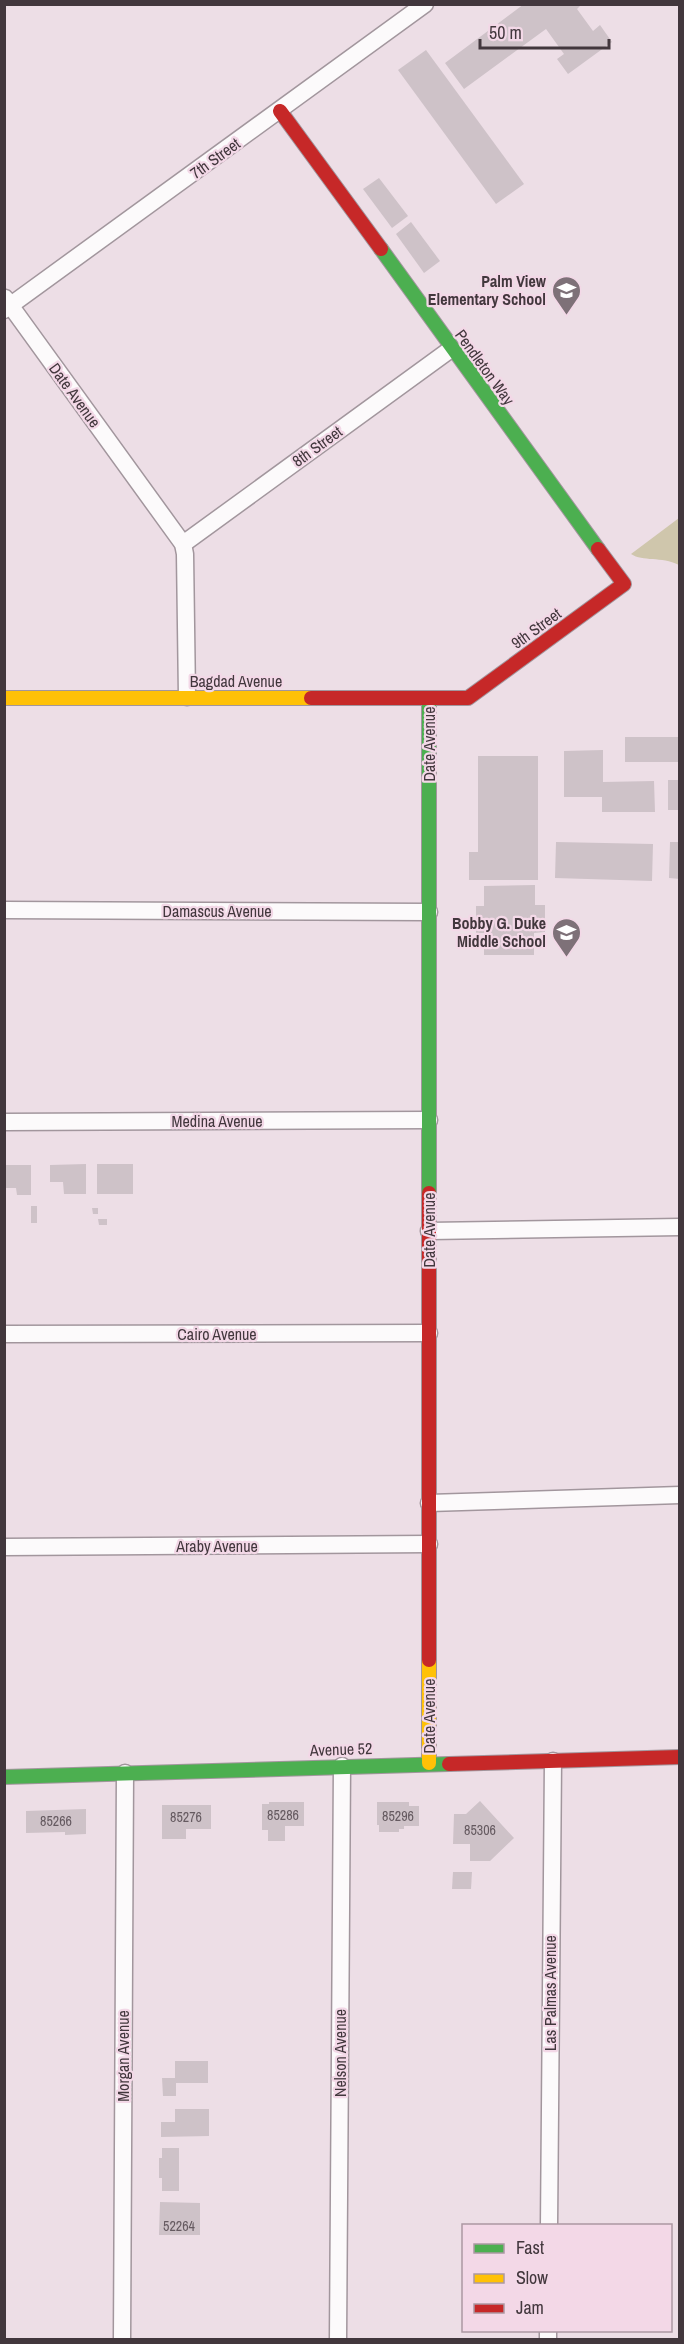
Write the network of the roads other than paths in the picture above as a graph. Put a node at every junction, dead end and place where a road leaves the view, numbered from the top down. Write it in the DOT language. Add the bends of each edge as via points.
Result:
graph roads {
  1 [pos="425,4"];
  2 [pos="280,111"];
  3 [pos="6,304"];
  4 [pos="451,349"];
  5 [pos="183,544"];
  6 [pos="624,584"];
  7 [pos="4,698"];
  8 [pos="187,698"];
  9 [pos="429,698"];
  10 [pos="468,698"];
  11 [pos="4,910"];
  12 [pos="429,912"];
  13 [pos="429,1120"];
  14 [pos="4,1122"];
  15 [pos="680,1227"];
  16 [pos="429,1231"];
  17 [pos="4,1334"];
  18 [pos="429,1334"];
  19 [pos="680,1495"];
  20 [pos="429,1503"];
  21 [pos="429,1544"];
  22 [pos="4,1547"];
  23 [pos="680,1757"];
  24 [pos="553,1761"];
  25 [pos="429,1763"];
  26 [pos="342,1766"];
  27 [pos="125,1773"];
  28 [pos="4,1777"];
  29 [pos="549,2224"];
  30 [pos="122,2340"];
  31 [pos="338,2340"];
  1 -- 2 [label="street, 7th Street"];
  2 -- 3 [label="street, 7th Street"];
  2 -- 4 [label="street, Pendleton Way"];
  3 -- 5 [label="street, Date Avenue"];
  4 -- 5 [label="street, 8th Street"];
  4 -- 6 [label="street, Pendleton Way"];
  5 -- 8 [label="street"];
  6 -- 10 [label="street, 9th Street"];
  7 -- 8 [label="street, Bagdad Avenue"];
  8 -- 9 [label="street, Bagdad Avenue"];
  9 -- 10 [label="street, Bagdad Avenue"];
  9 -- 12 [label="street, Date Avenue"];
  11 -- 12 [label="street, Damascus Avenue"];
  12 -- 13 [label="street, Date Avenue"];
  13 -- 14 [label="street, Medina Avenue"];
  13 -- 16 [label="street, Date Avenue"];
  15 -- 16 [label="street"];
  16 -- 18 [label="street, Date Avenue"];
  17 -- 18 [label="street, Cairo Avenue"];
  18 -- 20 [label="street, Date Avenue"];
  19 -- 20 [label="street"];
  20 -- 21 [label="street, Date Avenue"];
  21 -- 22 [label="street, Araby Avenue"];
  21 -- 25 [label="street, Date Avenue"];
  23 -- 24 [label="street, Avenue 52"];
  24 -- 25 [label="street, Avenue 52"];
  24 -- 29 [label="street, Las Palmas Avenue"];
  25 -- 26 [label="street, Avenue 52"];
  26 -- 27 [label="street, Avenue 52"];
  26 -- 31 [label="street, Nelson Avenue"];
  27 -- 28 [label="street, Avenue 52"];
  27 -- 30 [label="street, Morgan Avenue"];
}
